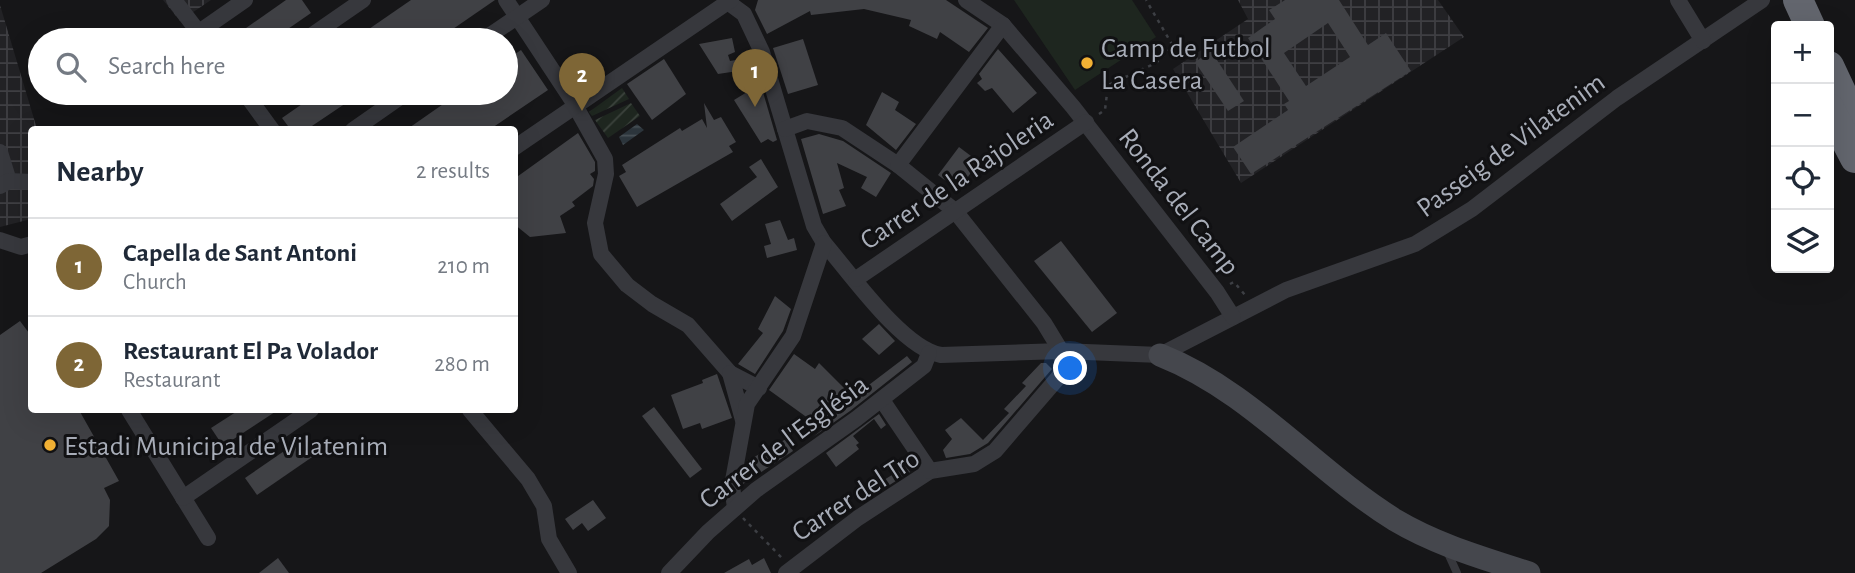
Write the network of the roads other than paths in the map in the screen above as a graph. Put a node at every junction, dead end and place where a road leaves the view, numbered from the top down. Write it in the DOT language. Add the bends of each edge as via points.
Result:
graph roads {
  1 [pos="246,0"];
  2 [pos="363,0"];
  3 [pos="506,0"];
  4 [pos="542,0"];
  5 [pos="966,0"];
  6 [pos="1678,0"];
  7 [pos="177,1"];
  8 [pos="727,1"];
  9 [pos="1789,11"];
  10 [pos="518,17"];
  11 [pos="1003,25"];
  12 [pos="196,28"];
  13 [pos="212,28"];
  14 [pos="322,28"];
  15 [pos="501,28"];
  16 [pos="1703,41"];
  17 [pos="1834,77"];
  18 [pos="254,105"];
  19 [pos="389,105"];
  20 [pos="575,107"];
  21 [pos="1834,118"];
  22 [pos="1855,121"];
  23 [pos="1086,122"];
  24 [pos="269,126"];
  25 [pos="359,126"];
  26 [pos="785,129"];
  27 [pos="518,145"];
  28 [pos="0,152"];
  29 [pos="1855,158"];
  30 [pos="898,165"];
  31 [pos="28,182"];
  32 [pos="5,184"];
  33 [pos="955,211"];
  34 [pos="0,240"];
  35 [pos="824,243"];
  36 [pos="28,249"];
  37 [pos="856,279"];
  38 [pos="1233,317"];
  39 [pos="1061,351"];
  40 [pos="929,353"];
  41 [pos="1160,355"];
  42 [pos="730,373"];
  43 [pos="759,388"];
  44 [pos="881,400"];
  45 [pos="131,413"];
  46 [pos="307,413"];
  47 [pos="473,413"];
  48 [pos="744,424"];
  49 [pos="930,471"];
  50 [pos="183,498"];
  51 [pos="735,508"];
  52 [pos="208,538"];
  53 [pos="1444,545"];
  54 [pos="569,573"];
  55 [pos="669,573"];
  56 [pos="786,573"];
  57 [pos="1457,573"];
  58 [pos="1529,573"];
  1 -- 13 [label="street"];
  2 -- 14 [label="street"];
  3 -- 10 [label="street"];
  4 -- 10 [label="street"];
  5 -- 11 [label="street, Ronda del Camp"];
  6 -- 16 [label="street"];
  7 -- 12 [label="street"];
  8 -- 20 [label="street"];
  8 -- 26 [label="street" via="744,14 762,52"];
  9 -- 16 [label="street, Passeig de Vilatenim"];
  10 -- 15 [label="street"];
  10 -- 20 [label="street"];
  11 -- 23 [label="street, Ronda del Camp"];
  11 -- 30 [label="street"];
  16 -- 38 [label="street, Passeig de Vilatenim" via="1617,99 1472,209 1415,244 1286,290"];
  17 -- 22 [label="highway"];
  18 -- 24 [label="street"];
  19 -- 25 [label="street"];
  20 -- 27 [label="street"];
  20 -- 42 [label="street" via="605,159 595,223 601,254 627,285 688,325"];
  21 -- 29 [label="highway"];
  23 -- 33 [label="street, Carrer de la Rajoleria"];
  23 -- 38 [label="street, Ronda del Camp"];
  26 -- 30 [label="street" via="807,121 842,128"];
  26 -- 35 [label="street" via="814,226"];
  28 -- 32 [label="street"];
  30 -- 33 [label="street"];
  31 -- 32 [label="street"];
  33 -- 37 [label="street, Carrer de la Rajoleria"];
  33 -- 39 [label="street"];
  34 -- 36 [label="street"];
  35 -- 37 [label="street"];
  35 -- 43 [label="street" via="793,336"];
  37 -- 40 [label="street" via="908,339"];
  38 -- 41 [label="street, Passeig de Vilatenim"];
  39 -- 40 [label="street"];
  39 -- 41 [label="street"];
  39 -- 49 [label="street, Carrer del Tro" via="1063,372 995,451 974,464"];
  40 -- 44 [label="street, Carrer de l'Església" via="924,366"];
  41 -- 53 [label="street" via="1197,371 1245,402 1372,504"];
  42 -- 43 [label="street"];
  42 -- 48 [label="street"];
  43 -- 48 [label="street" via="747,404"];
  44 -- 49 [label="street"];
  44 -- 51 [label="street, Carrer de l'Església"];
  45 -- 50 [label="street"];
  46 -- 50 [label="street"];
  47 -- 54 [label="street" via="528,479 544,506 549,539"];
  48 -- 51 [label="street" via="732,486"];
  49 -- 56 [label="street, Carrer del Tro"];
  50 -- 52 [label="street"];
  51 -- 55 [label="street, Carrer de l'Església"];
  53 -- 57 [label="lane"];
  53 -- 58 [label="street"];
}
